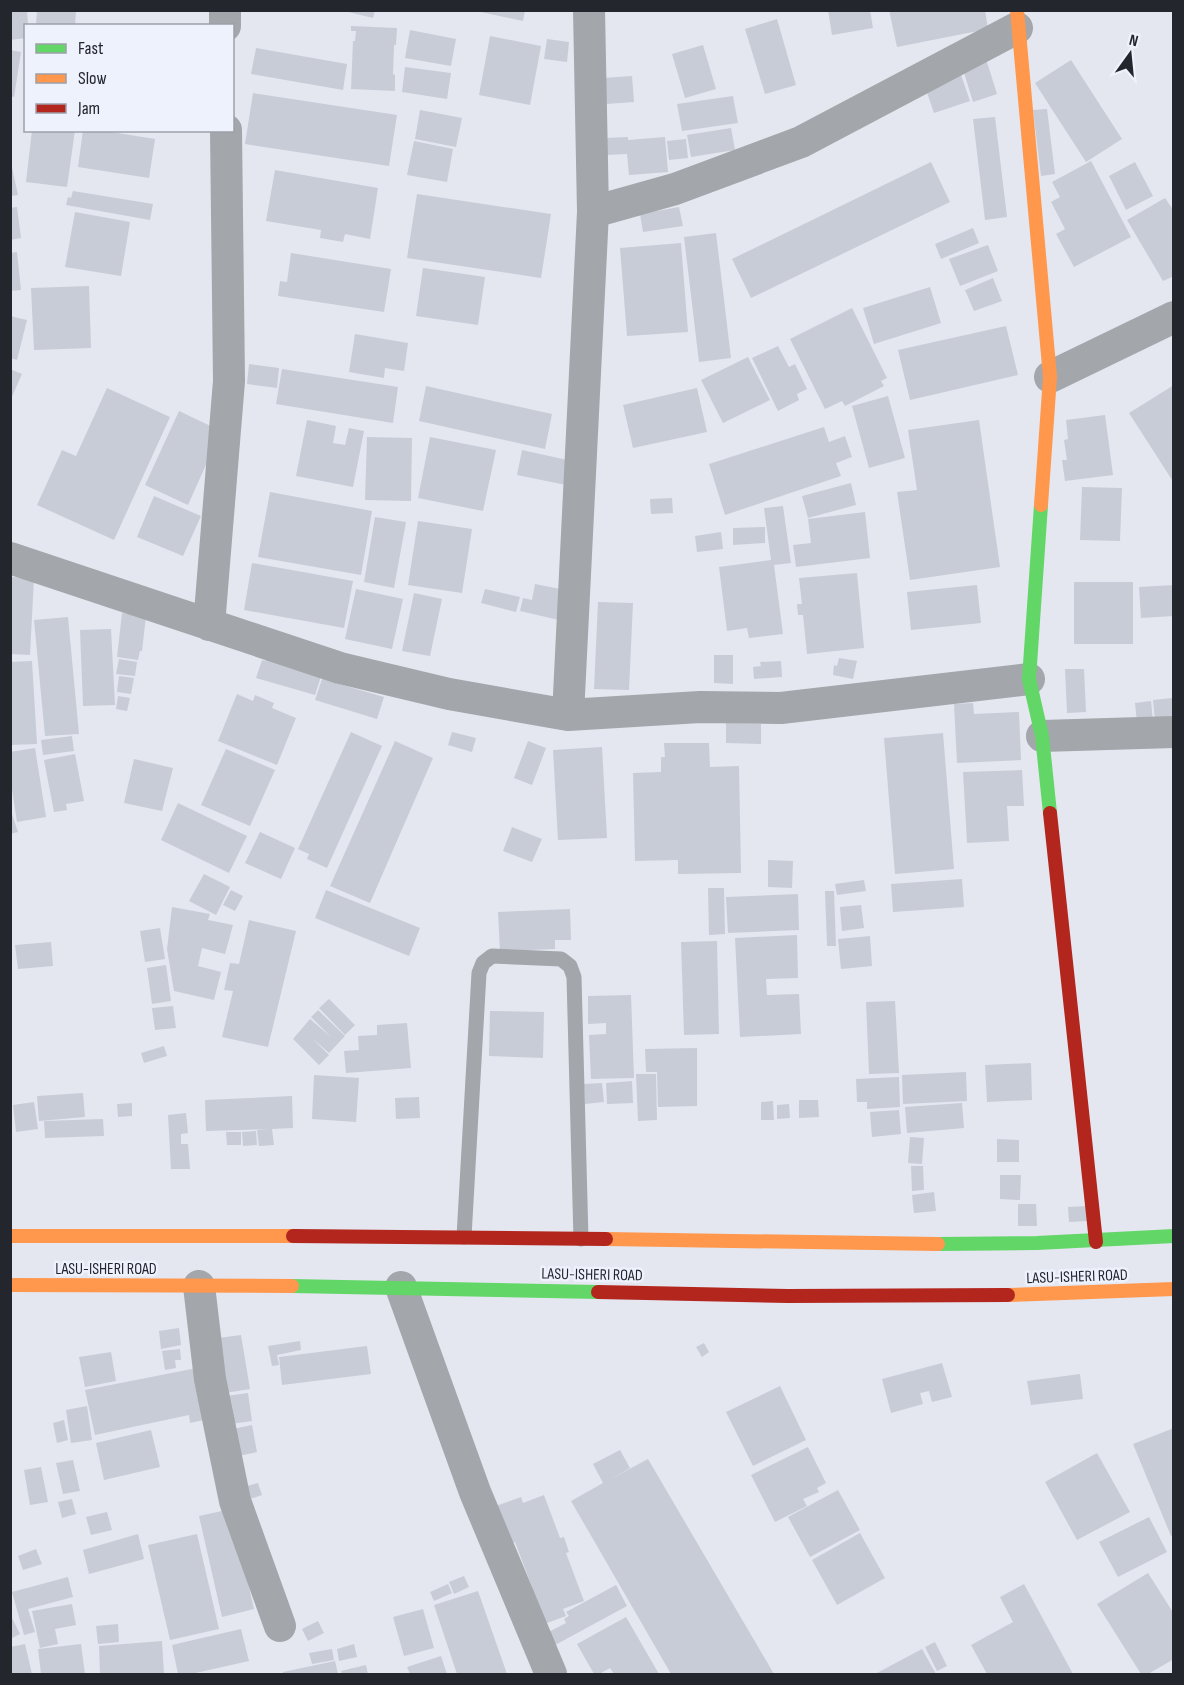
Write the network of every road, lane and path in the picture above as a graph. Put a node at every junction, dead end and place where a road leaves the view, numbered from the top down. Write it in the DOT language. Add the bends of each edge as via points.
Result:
graph roads {
  1 [pos="589,10"];
  2 [pos="1017,19"];
  3 [pos="226,132"];
  4 [pos="593,212"];
  5 [pos="1173,317"];
  6 [pos="1050,377"];
  7 [pos="10,558"];
  8 [pos="209,625"];
  9 [pos="1029,679"];
  10 [pos="568,716"];
  11 [pos="1173,732"];
  12 [pos="1042,736"];
  13 [pos="10,1236"];
  14 [pos="1173,1236"];
  15 [pos="464,1237"];
  16 [pos="580,1239"];
  17 [pos="1096,1242"];
  18 [pos="10,1285"];
  19 [pos="200,1286"];
  20 [pos="401,1287"];
  21 [pos="1173,1289"];
  22 [pos="280,1626"];
  23 [pos="551,1674"];
  1 -- 4 [label="street"];
  2 -- 4 [label="street" via="801,142 675,189"];
  2 -- 6 [label="main road"];
  3 -- 8 [label="street" via="229,381"];
  4 -- 10 [label="street"];
  5 -- 6 [label="street"];
  6 -- 9 [label="main road"];
  7 -- 8 [label="street"];
  8 -- 10 [label="street" via="340,668"];
  9 -- 10 [label="street" via="781,708 700,707"];
  9 -- 12 [label="main road"];
  11 -- 12 [label="street"];
  12 -- 17 [label="main road"];
  13 -- 15 [label="main road, LASU-ISHERI ROAD"];
  14 -- 17 [label="main road, LASU-ISHERI ROAD"];
  15 -- 16 [label="main road, LASU-ISHERI ROAD"];
  15 -- 16 [label="lane" via="479,974 483,963 492,956 561,959 570,966 574,977"];
  16 -- 17 [label="main road, LASU-ISHERI ROAD" via="905,1244"];
  18 -- 19 [label="main road, LASU-ISHERI ROAD"];
  19 -- 20 [label="main road, LASU-ISHERI ROAD"];
  19 -- 22 [label="street" via="210,1379 235,1501"];
  20 -- 21 [label="main road, LASU-ISHERI ROAD" via="906,1297"];
  20 -- 23 [label="street" via="475,1492"];
}
